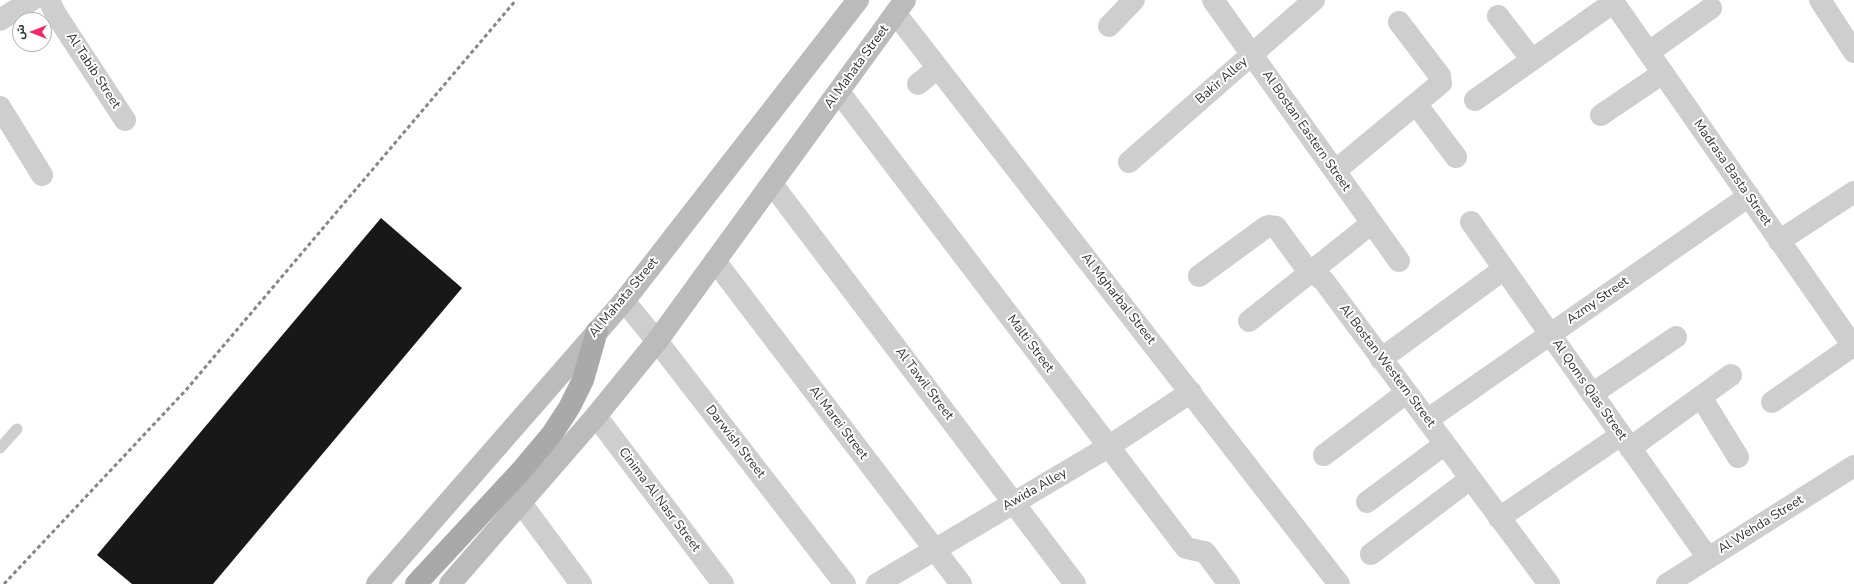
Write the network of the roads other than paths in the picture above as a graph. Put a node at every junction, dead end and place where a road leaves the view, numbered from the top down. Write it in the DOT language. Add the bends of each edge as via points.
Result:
graph roads {
  1 [pos="32,0"];
  2 [pos="49,0"];
  3 [pos="858,0"];
  4 [pos="1134,0"];
  5 [pos="1213,0"];
  6 [pos="1314,0"];
  7 [pos="1820,0"];
  8 [pos="1613,1"];
  9 [pos="901,7"];
  10 [pos="1710,8"];
  11 [pos="1498,16"];
  12 [pos="0,20"];
  13 [pos="1399,22"];
  14 [pos="1109,26"];
  15 [pos="1648,52"];
  16 [pos="1854,52"];
  17 [pos="1252,54"];
  18 [pos="1532,60"];
  19 [pos="938,68"];
  20 [pos="1663,73"];
  21 [pos="918,84"];
  22 [pos="839,92"];
  23 [pos="1475,100"];
  24 [pos="1416,104"];
  25 [pos="0,107"];
  26 [pos="1601,115"];
  27 [pos="125,120"];
  28 [pos="1456,157"];
  29 [pos="1129,162"];
  30 [pos="1335,171"];
  31 [pos="42,175"];
  32 [pos="772,184"];
  33 [pos="1854,192"];
  34 [pos="1749,196"];
  35 [pos="1471,222"];
  36 [pos="1372,223"];
  37 [pos="1780,241"];
  38 [pos="715,261"];
  39 [pos="1399,261"];
  40 [pos="1504,269"];
  41 [pos="1312,270"];
  42 [pos="1199,276"];
  43 [pos="624,301"];
  44 [pos="1249,321"];
  45 [pos="597,331"];
  46 [pos="1550,334"];
  47 [pos="1676,337"];
  48 [pos="657,340"];
  49 [pos="1853,346"];
  50 [pos="1382,359"];
  51 [pos="1732,375"];
  52 [pos="1191,392"];
  53 [pos="1406,392"];
  54 [pos="1592,394"];
  55 [pos="1701,397"];
  56 [pos="1772,402"];
  57 [pos="596,416"];
  58 [pos="1427,420"];
  59 [pos="17,429"];
  60 [pos="1626,442"];
  61 [pos="1445,444"];
  62 [pos="1108,447"];
  63 [pos="0,448"];
  64 [pos="1324,455"];
  65 [pos="1738,457"];
  66 [pos="1854,466"];
  67 [pos="1470,479"];
  68 [pos="1014,502"];
  69 [pos="1366,502"];
  70 [pos="521,503"];
  71 [pos="1499,518"];
  72 [pos="934,549"];
  73 [pos="1371,554"];
  74 [pos="1708,558"];
  75 [pos="376,584"];
  76 [pos="416,584"];
  77 [pos="450,584"];
  78 [pos="581,584"];
  79 [pos="723,584"];
  80 [pos="845,584"];
  81 [pos="877,584"];
  82 [pos="961,584"];
  83 [pos="1075,584"];
  84 [pos="1229,584"];
  85 [pos="1339,584"];
  86 [pos="1548,584"];
  87 [pos="1667,584"];
  1 -- 12 [label="street"];
  2 -- 27 [label="street, Al Tabib Street"];
  3 -- 43 [label="street, Al Mahata Street"];
  4 -- 14 [label="street"];
  5 -- 17 [label="street, Al Bostan Eastern Street"];
  6 -- 17 [label="street, Bakir Alley"];
  7 -- 16 [label="street"];
  8 -- 15 [label="street, Madrasa Basta Street"];
  8 -- 18 [label="street"];
  9 -- 19 [label="street, Al Mgharbal Street"];
  9 -- 22 [label="street, Al Mahata Street"];
  10 -- 15 [label="street"];
  11 -- 18 [label="street"];
  13 -- 24 [label="street" via="1441,79 1441,83"];
  15 -- 20 [label="street, Madrasa Basta Street"];
  17 -- 29 [label="street, Bakir Alley"];
  17 -- 30 [label="street, Al Bostan Eastern Street"];
  18 -- 23 [label="street"];
  19 -- 21 [label="street"];
  19 -- 52 [label="street, Al Mgharbal Street"];
  20 -- 26 [label="street"];
  20 -- 34 [label="street, Madrasa Basta Street"];
  22 -- 32 [label="street, Al Mahata Street"];
  22 -- 62 [label="street, Malti Street"];
  24 -- 28 [label="street"];
  24 -- 30 [label="street"];
  25 -- 31 [label="street"];
  30 -- 36 [label="street, Al Bostan Eastern Street"];
  32 -- 38 [label="street, Al Mahata Street"];
  32 -- 68 [label="street, Al Tawil Street"];
  33 -- 37 [label="street"];
  34 -- 37 [label="street, Madrasa Basta Street"];
  34 -- 46 [label="street, Azmy Street"];
  35 -- 40 [label="street, Al Qoms Qias Street"];
  36 -- 39 [label="street, Al Bostan Eastern Street"];
  36 -- 41 [label="street"];
  37 -- 49 [label="street, Madrasa Basta Street"];
  38 -- 48 [label="street, Al Mahata Street"];
  38 -- 72 [label="street, Al Marei Street"];
  40 -- 46 [label="street, Al Qoms Qias Street"];
  40 -- 50 [label="street"];
  41 -- 42 [label="street, Al Bostan Western Street" via="1303,264 1278,229 1269,226"];
  41 -- 44 [label="street"];
  41 -- 50 [label="street, Al Bostan Western Street" via="1324,281"];
  43 -- 45 [label="street, Al Mahata Street"];
  43 -- 48 [label="street, Darwish Street"];
  45 -- 75 [label="street, Al Mahata Street"];
  45 -- 76 [label="main road" via="583,380 552,434"];
  46 -- 54 [label="street, Al Qoms Qias Street"];
  46 -- 58 [label="street, Azmy Street"];
  47 -- 54 [label="street"];
  48 -- 57 [label="street, Al Mahata Street"];
  48 -- 80 [label="street, Darwish Street"];
  49 -- 56 [label="street"];
  50 -- 53 [label="street, Al Bostan Western Street"];
  51 -- 55 [label="street"];
  52 -- 62 [label="street, Awida Alley"];
  52 -- 85 [label="street, Al Mgharbal Street"];
  53 -- 58 [label="street, Al Bostan Western Street"];
  53 -- 64 [label="street"];
  54 -- 60 [label="street, Al Qoms Qias Street"];
  55 -- 60 [label="street"];
  55 -- 65 [label="street"];
  57 -- 70 [label="street, Al Mahata Street"];
  57 -- 79 [label="street, Cinima Al Nasr Street"];
  58 -- 61 [label="street, Al Bostan Western Street"];
  59 -- 63 [label="lane"];
  60 -- 71 [label="street"];
  60 -- 74 [label="street, Al Qoms Qias Street"];
  61 -- 67 [label="street, Al Bostan Western Street"];
  61 -- 69 [label="street"];
  62 -- 68 [label="street, Awida Alley"];
  62 -- 84 [label="street, Malti Street" via="1186,548 1205,552"];
  66 -- 74 [label="street, Al Wehda Street"];
  67 -- 71 [label="street, Al Bostan Western Street"];
  67 -- 73 [label="street"];
  68 -- 72 [label="street, Awida Alley"];
  68 -- 83 [label="street, Al Tawil Street"];
  70 -- 77 [label="street, Al Mahata Street"];
  70 -- 78 [label="street"];
  71 -- 86 [label="street, Al Bostan Western Street"];
  72 -- 81 [label="street, Awida Alley"];
  72 -- 82 [label="street, Al Marei Street"];
  74 -- 87 [label="street, Al Wehda Street"];
}
